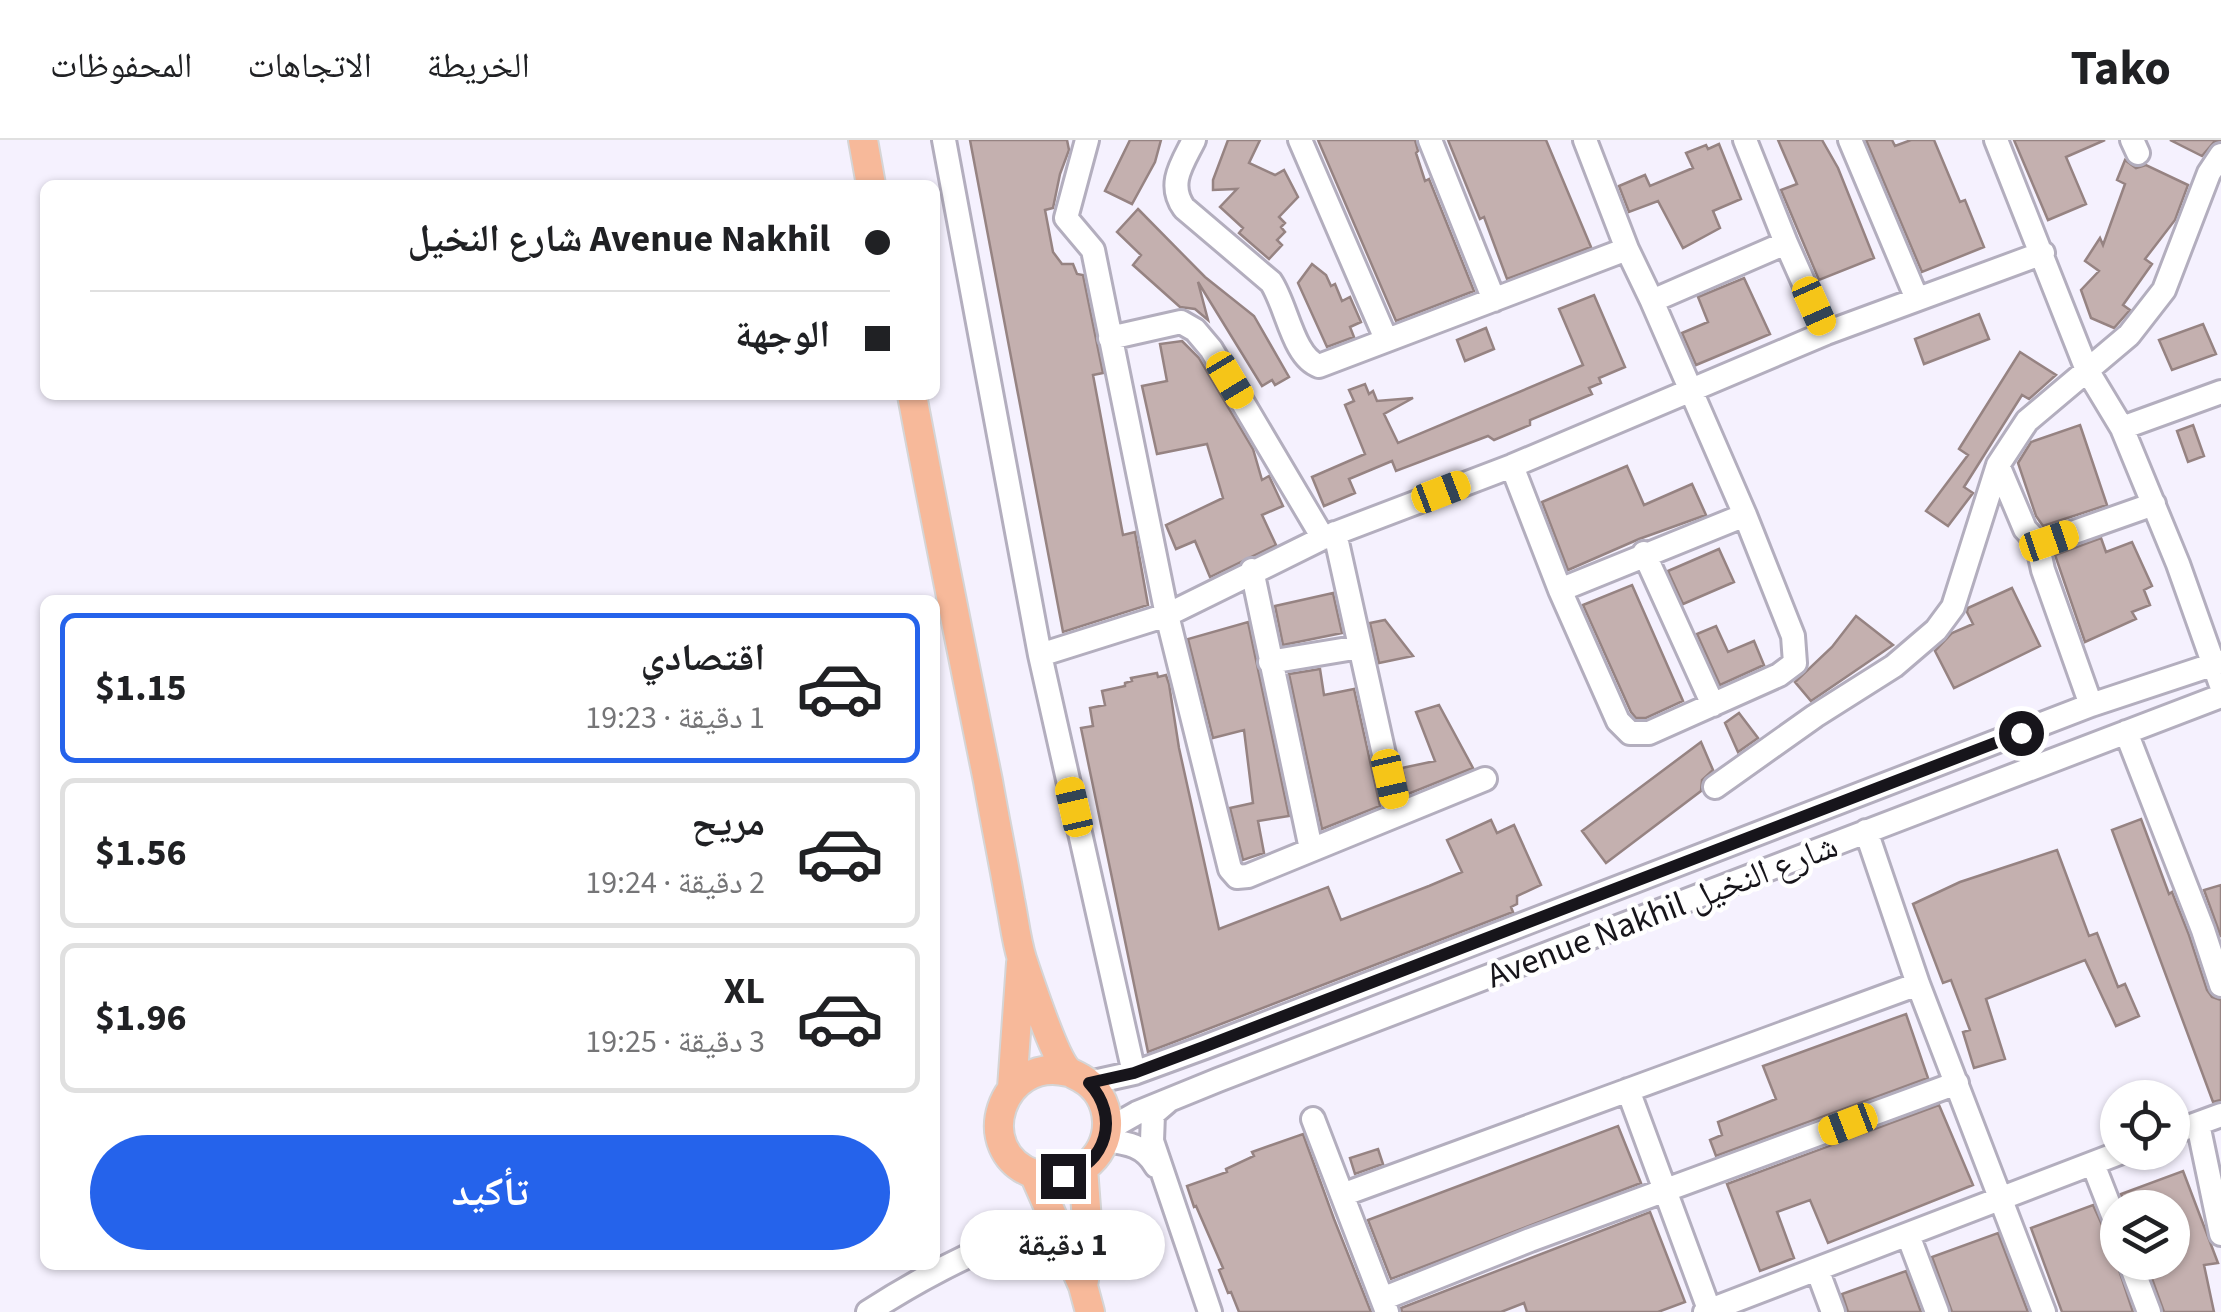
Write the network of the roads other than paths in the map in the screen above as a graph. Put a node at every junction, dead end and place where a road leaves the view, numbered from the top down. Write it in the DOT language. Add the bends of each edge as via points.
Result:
graph roads {
  1 [pos="863,140"];
  2 [pos="944,140"];
  3 [pos="1087,140"];
  4 [pos="1194,140"];
  5 [pos="1300,140"];
  6 [pos="1430,140"];
  7 [pos="1585,140"];
  8 [pos="1744,140"];
  9 [pos="1850,140"];
  10 [pos="1996,140"];
  11 [pos="2132,140"];
  12 [pos="2144,140"];
  13 [pos="2217,169"];
  14 [pos="870,180"];
  15 [pos="1786,243"];
  16 [pos="1626,250"];
  17 [pos="2043,253"];
  18 [pos="1916,299"];
  19 [pos="1494,300"];
  20 [pos="1652,301"];
  21 [pos="1826,333"];
  22 [pos="1110,338"];
  23 [pos="1386,339"];
  24 [pos="2087,370"];
  25 [pos="1689,391"];
  26 [pos="2221,392"];
  27 [pos="913,400"];
  28 [pos="2122,428"];
  29 [pos="1998,465"];
  30 [pos="1512,466"];
  31 [pos="2154,504"];
  32 [pos="1745,515"];
  33 [pos="1329,535"];
  34 [pos="2037,542"];
  35 [pos="1644,554"];
  36 [pos="1252,570"];
  37 [pos="1560,590"];
  38 [pos="1167,615"];
  39 [pos="1360,647"];
  40 [pos="1040,655"];
  41 [pos="1270,662"];
  42 [pos="2218,671"];
  43 [pos="2221,696"];
  44 [pos="1713,705"];
  45 [pos="2091,706"];
  46 [pos="2126,732"];
  47 [pos="1485,779"];
  48 [pos="1715,787"];
  49 [pos="1398,812"];
  50 [pos="1866,831"];
  51 [pos="1311,849"];
  52 [pos="2212,926"];
  53 [pos="1021,957"];
  54 [pos="1918,984"];
  55 [pos="2221,986"];
  56 [pos="1134,1073"];
  57 [pos="1079,1078"];
  58 [pos="1957,1083"];
  59 [pos="1012,1088"];
  60 [pos="1628,1090"];
  61 [pos="1169,1100"];
  62 [pos="2221,1115"];
  63 [pos="1312,1119"];
  64 [pos="2198,1124"];
  65 [pos="2190,1127"];
  66 [pos="1106,1135"];
  67 [pos="2100,1161"];
  68 [pos="2093,1164"];
  69 [pos="1084,1168"];
  70 [pos="1034,1174"];
  71 [pos="1163,1177"];
  72 [pos="2103,1190"];
  73 [pos="1668,1191"];
  74 [pos="1342,1195"];
  75 [pos="2001,1199"];
  76 [pos="1054,1222"];
  77 [pos="1908,1234"];
  78 [pos="2221,1234"];
  79 [pos="1817,1269"];
  80 [pos="2136,1280"];
  81 [pos="1087,1299"];
  82 [pos="1385,1306"];
  83 [pos="868,1312"];
  84 [pos="1210,1312"];
  85 [pos="1708,1312"];
  86 [pos="1833,1312"];
  87 [pos="1937,1312"];
  88 [pos="2044,1312"];
  89 [pos="2148,1312"];
  1 -- 14 [label="main road"];
  2 -- 40 [label="street"];
  3 -- 22 [label="street" via="1066,218 1093,250"];
  4 -- 23 [label="street" via="1174,187 1177,198 1270,282 1306,360 1326,366"];
  5 -- 23 [label="street"];
  6 -- 19 [label="street"];
  7 -- 16 [label="street"];
  8 -- 15 [label="street"];
  9 -- 18 [label="street"];
  10 -- 17 [label="street"];
  11 -- 12 [label="street" via="2138,153"];
  13 -- 24 [label="street" via="2164,290 2128,335"];
  15 -- 20 [label="street"];
  15 -- 21 [label="street"];
  16 -- 19 [label="street"];
  16 -- 20 [label="street"];
  17 -- 18 [label="street"];
  17 -- 24 [label="street"];
  18 -- 21 [label="street"];
  19 -- 23 [label="street"];
  20 -- 25 [label="street"];
  21 -- 25 [label="street"];
  22 -- 33 [label="street" via="1181,322 1195,330"];
  22 -- 38 [label="street"];
  24 -- 28 [label="street"];
  24 -- 29 [label="street" via="2027,421"];
  25 -- 30 [label="street"];
  25 -- 32 [label="street"];
  26 -- 28 [label="street"];
  27 -- 53 [label="main road"];
  28 -- 31 [label="street"];
  29 -- 34 [label="street" via="2024,530"];
  29 -- 48 [label="street" via="1953,607 1936,630 1894,666"];
  30 -- 33 [label="street"];
  30 -- 37 [label="street"];
  31 -- 34 [label="street"];
  31 -- 42 [label="street"];
  32 -- 35 [label="street"];
  32 -- 44 [label="street" via="1794,636 1794,663"];
  33 -- 36 [label="street"];
  33 -- 39 [label="street"];
  34 -- 45 [label="street"];
  35 -- 37 [label="street"];
  35 -- 44 [label="street"];
  36 -- 38 [label="street"];
  36 -- 41 [label="street"];
  37 -- 44 [label="street" via="1618,721 1630,733 1648,733"];
  38 -- 40 [label="street"];
  38 -- 51 [label="street" via="1230,869 1248,876"];
  39 -- 41 [label="street"];
  39 -- 49 [label="street"];
  40 -- 56 [label="street"];
  41 -- 51 [label="street"];
  42 -- 45 [label="street, Avenue Nakhil شارع النخيل"];
  43 -- 46 [label="street, Avenue Nakhil شارع النخيل"];
  45 -- 56 [label="street, Avenue Nakhil شارع النخيل"];
  46 -- 50 [label="street, Avenue Nakhil شارع النخيل"];
  46 -- 52 [label="street"];
  47 -- 49 [label="street"];
  49 -- 51 [label="street"];
  50 -- 54 [label="street"];
  50 -- 61 [label="street, Avenue Nakhil شارع النخيل"];
  52 -- 55 [label="street"];
  53 -- 57 [label="main road" via="1057,1054"];
  53 -- 59 [label="main road"];
  54 -- 58 [label="street"];
  54 -- 60 [label="street"];
  56 -- 57 [label="street, Avenue Nakhil شارع النخيل"];
  57 -- 59 [label="main road" via="1038,1072"];
  57 -- 66 [label="main road" via="1104,1104"];
  58 -- 73 [label="street"];
  58 -- 75 [label="street"];
  59 -- 70 [label="main road" via="1000,1115 1001,1137 1010,1157"];
  60 -- 73 [label="street"];
  60 -- 74 [label="street"];
  61 -- 66 [label="street, Avenue Nakhil شارع النخيل"];
  61 -- 71 [label="street" via="1151,1123"];
  62 -- 64 [label="street"];
  63 -- 74 [label="street"];
  64 -- 65 [label="street"];
  64 -- 78 [label="street"];
  66 -- 69 [label="main road"];
  66 -- 71 [label="street" via="1144,1150"];
  67 -- 68 [label="street"];
  68 -- 72 [label="street"];
  68 -- 75 [label="street"];
  69 -- 70 [label="main road" via="1056,1177"];
  69 -- 81 [label="main road"];
  70 -- 76 [label="main road"];
  71 -- 84 [label="street"];
  73 -- 82 [label="street"];
  73 -- 85 [label="street"];
  74 -- 82 [label="street"];
  75 -- 77 [label="street"];
  75 -- 88 [label="street"];
  76 -- 81 [label="main road"];
  76 -- 83 [label="street" via="961,1258"];
  77 -- 79 [label="street"];
  77 -- 87 [label="street"];
  79 -- 85 [label="street"];
  79 -- 86 [label="street"];
  80 -- 89 [label="street"];
}
